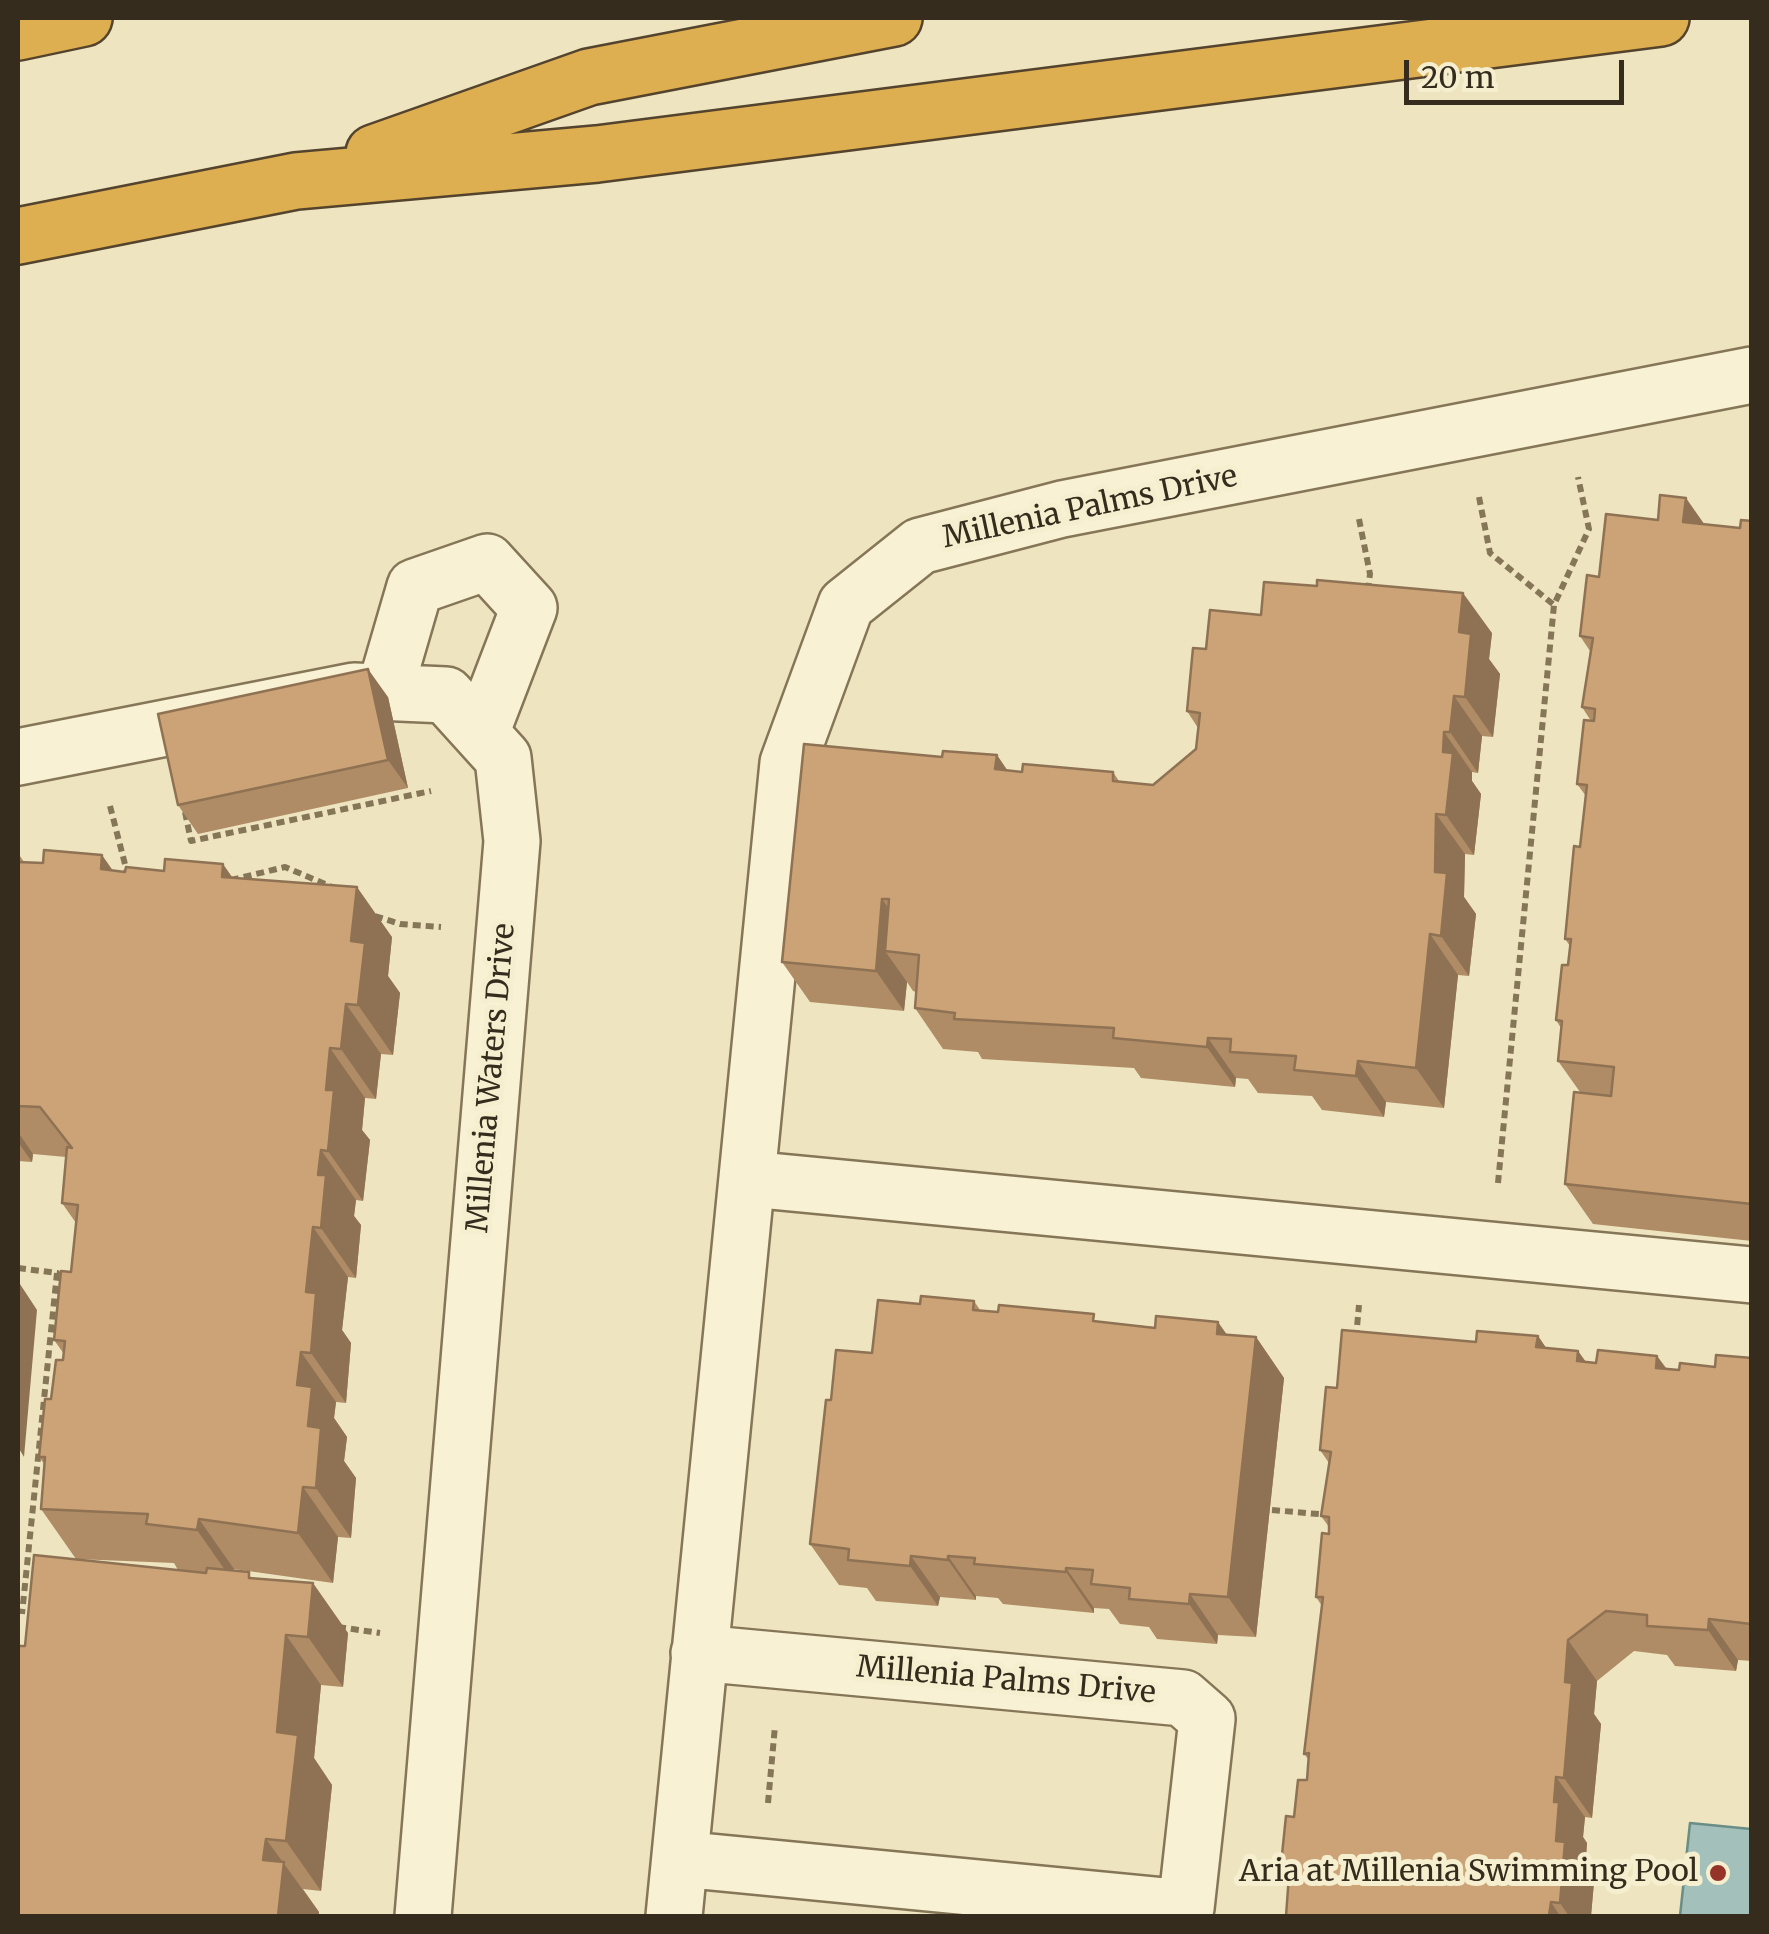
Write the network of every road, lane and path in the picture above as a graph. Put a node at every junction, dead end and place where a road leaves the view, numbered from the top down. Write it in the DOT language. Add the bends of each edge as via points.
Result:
graph roads {
  1 [pos="84,18"];
  2 [pos="894,18"];
  3 [pos="1661,18"];
  4 [pos="18,32"];
  5 [pos="296,181"];
  6 [pos="18,236"];
  7 [pos="1752,375"];
  8 [pos="1564,412"];
  9 [pos="1465,430"];
  10 [pos="1346,454"];
  11 [pos="1367,605"];
  12 [pos="1554,605"];
  13 [pos="385,690"];
  14 [pos="165,728"];
  15 [pos="481,733"];
  16 [pos="100,741"];
  17 [pos="18,757"];
  18 [pos="431,791"];
  19 [pos="136,884"];
  20 [pos="217,884"];
  21 [pos="344,898"];
  22 [pos="370,914"];
  23 [pos="504,931"];
  24 [pos="749,1179"];
  25 [pos="1365,1238"];
  26 [pos="1492,1250"];
  27 [pos="18,1268"];
  28 [pos="1752,1275"];
  29 [pos="1356,1345"];
  30 [pos="1272,1510"];
  31 [pos="1340,1516"];
  32 [pos="25,1593"];
  33 [pos="40,1594"];
  34 [pos="22,1614"];
  35 [pos="324,1626"];
  36 [pos="446,1641"];
  37 [pos="699,1653"];
  38 [pos="782,1660"];
  39 [pos="680,1859"];
  40 [pos="761,1869"];
  41 [pos="423,1916"];
  42 [pos="674,1916"];
  1 -- 4 [label="highway"];
  2 -- 5 [label="highway" via="590,77"];
  3 -- 5 [label="highway" via="597,154"];
  5 -- 6 [label="highway"];
  7 -- 8 [label="street, Millenia Palms Drive"];
  8 -- 9 [label="street, Millenia Palms Drive"];
  8 -- 12 [label="path" via="1588,529"];
  9 -- 10 [label="street, Millenia Palms Drive"];
  9 -- 12 [label="path" via="1490,553"];
  10 -- 11 [label="path" via="1370,574"];
  10 -- 24 [label="street, Millenia Palms Drive" via="1062,509 920,546 846,606 788,763"];
  12 -- 26 [label="path"];
  13 -- 14 [label="street, Millenia Waters Drive" via="354,690"];
  13 -- 15 [label="street, Millenia Waters Drive" via="446,695"];
  13 -- 15 [label="street" via="415,587 487,562 529,608"];
  14 -- 16 [label="street, Millenia Waters Drive"];
  14 -- 18 [label="path" via="191,840"];
  15 -- 23 [label="street, Millenia Waters Drive" via="503,758 512,840"];
  16 -- 17 [label="street, Millenia Waters Drive"];
  16 -- 19 [label="path" via="116,841"];
  20 -- 21 [label="path" via="285,867"];
  22 -- 23 [label="path" via="400,924"];
  23 -- 36 [label="street, Millenia Waters Drive"];
  24 -- 25 [label="street"];
  24 -- 37 [label="street, Millenia Palms Drive"];
  25 -- 26 [label="street"];
  25 -- 29 [label="path"];
  26 -- 28 [label="street"];
  27 -- 32 [label="path" via="57,1272"];
  30 -- 31 [label="path"];
  32 -- 33 [label="path"];
  32 -- 34 [label="path"];
  35 -- 36 [label="path"];
  36 -- 41 [label="street, Millenia Waters Drive"];
  37 -- 38 [label="street, Millenia Palms Drive"];
  37 -- 39 [label="street, Millenia Palms Drive"];
  38 -- 40 [label="path"];
  38 -- 40 [label="street, Millenia Palms Drive" via="1183,1698 1207,1719 1186,1908"];
  39 -- 40 [label="street, Millenia Palms Drive"];
  39 -- 42 [label="street, Millenia Palms Drive"];
}
